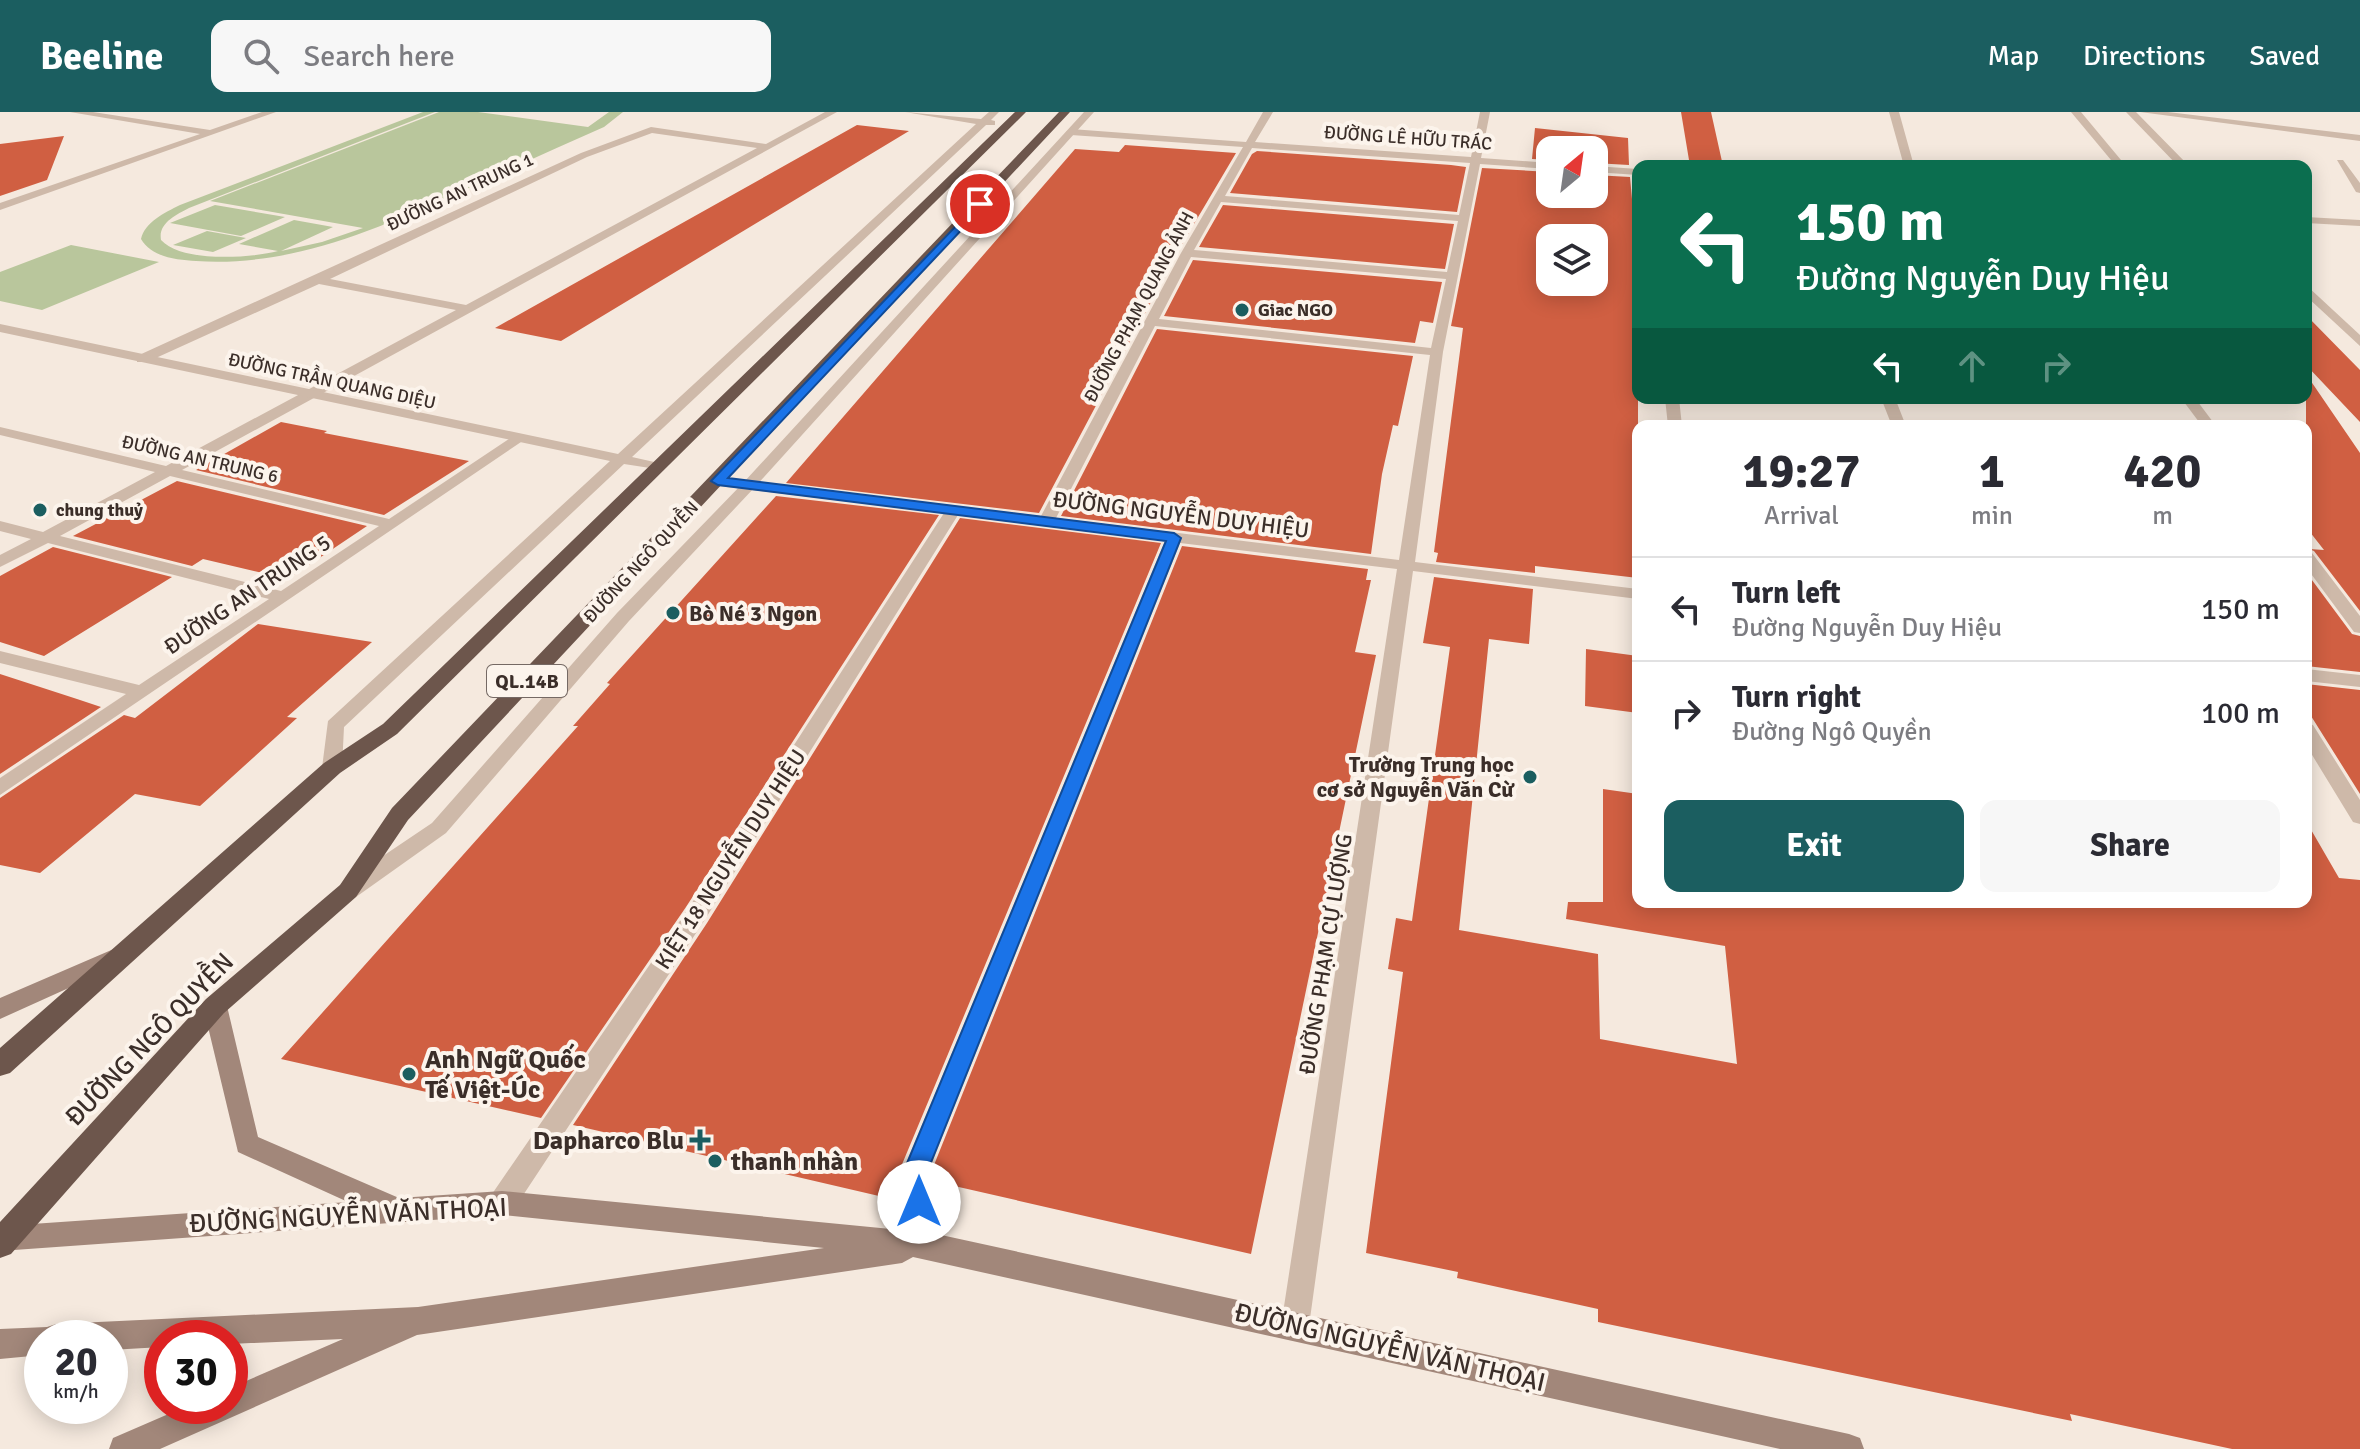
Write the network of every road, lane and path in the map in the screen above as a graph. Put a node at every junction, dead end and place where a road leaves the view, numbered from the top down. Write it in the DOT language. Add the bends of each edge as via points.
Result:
graph roads {
  1 [pos="75,112"];
  2 [pos="157,112"];
  3 [pos="271,112"];
  4 [pos="832,112"];
  5 [pos="910,112"];
  6 [pos="1021,112"];
  7 [pos="1065,112"];
  8 [pos="1089,112"];
  9 [pos="1268,112"];
  10 [pos="1485,112"];
  11 [pos="1894,112"];
  12 [pos="2076,112"];
  13 [pos="2131,112"];
  14 [pos="2145,112"];
  15 [pos="988,117"];
  16 [pos="129,121"];
  17 [pos="1015,126"];
  18 [pos="1041,129"];
  19 [pos="1071,132"];
  20 [pos="210,133"];
  21 [pos="2360,138"];
  22 [pos="1250,144"];
  23 [pos="767,147"];
  24 [pos="1907,160"];
  25 [pos="2116,160"];
  26 [pos="2178,160"];
  27 [pos="1474,161"];
  28 [pos="2340,162"];
  29 [pos="1536,165"];
  30 [pos="1608,170"];
  31 [pos="1632,172"];
  32 [pos="2360,190"];
  33 [pos="1217,199"];
  34 [pos="0,207"];
  35 [pos="1462,218"];
  36 [pos="2312,220"];
  37 [pos="2360,223"];
  38 [pos="1187,253"];
  39 [pos="1450,276"];
  40 [pos="318,280"];
  41 [pos="2312,295"];
  42 [pos="467,309"];
  43 [pos="1150,322"];
  44 [pos="0,328"];
  45 [pos="2360,342"];
  46 [pos="1437,352"];
  47 [pos="142,359"];
  48 [pos="308,394"];
  49 [pos="0,431"];
  50 [pos="520,438"];
  51 [pos="619,459"];
  52 [pos="658,467"];
  53 [pos="164,472"];
  54 [pos="718,481"];
  55 [pos="749,485"];
  56 [pos="953,511"];
  57 [pos="1046,522"];
  58 [pos="392,524"];
  59 [pos="0,526"];
  60 [pos="44,538"];
  61 [pos="1174,538"];
  62 [pos="0,562"];
  63 [pos="1408,564"];
  64 [pos="2312,564"];
  65 [pos="1632,593"];
  66 [pos="283,597"];
  67 [pos="2360,628"];
  68 [pos="0,657"];
  69 [pos="2312,676"];
  70 [pos="2360,681"];
  71 [pos="142,692"];
  72 [pos="2312,739"];
  73 [pos="332,768"];
  74 [pos="0,788"];
  75 [pos="2360,817"];
  76 [pos="348,891"];
  77 [pos="123,954"];
  78 [pos="215,1006"];
  79 [pos="0,1009"];
  80 [pos="0,1065"];
  81 [pos="502,1203"];
  82 [pos="398,1211"];
  83 [pos="1,1241"];
  84 [pos="932,1246"];
  85 [pos="418,1321"];
  86 [pos="1295,1326"];
  87 [pos="128,1335"];
  88 [pos="24,1342"];
  89 [pos="0,1344"];
  90 [pos="248,1395"];
  91 [pos="181,1424"];
  92 [pos="124,1449"];
  93 [pos="1849,1449"];
  1 -- 16 [label="street"];
  2 -- 16 [label="street"];
  3 -- 20 [label="street"];
  4 -- 23 [label="street"];
  5 -- 15 [label="street"];
  6 -- 17 [label="highway, QL.14B"];
  7 -- 18 [label="highway, ĐƯỜNG NGÔ QUYỀN / QL.14B"];
  8 -- 19 [label="street, ĐƯỜNG NGÔ QUYỀN"];
  9 -- 22 [label="street, ĐƯỜNG PHẠM QUANG ẢNH"];
  10 -- 27 [label="street, ĐƯỜNG PHẠM CỰ LƯỢNG"];
  11 -- 24 [label="street"];
  12 -- 25 [label="street"];
  13 -- 26 [label="street"];
  14 -- 21 [label="street"];
  15 -- 17 [label="street"];
  15 -- 51 [label="street"];
  16 -- 20 [label="street"];
  17 -- 52 [label="highway, QL.14B"];
  18 -- 19 [label="street, ĐƯỜNG LÊ HỮU TRÁC"];
  18 -- 54 [label="highway, ĐƯỜNG NGÔ QUYỀN / QL.14B" via="990,194"];
  19 -- 22 [label="street, ĐƯỜNG LÊ HỮU TRÁC"];
  19 -- 55 [label="street, ĐƯỜNG NGÔ QUYỀN"];
  20 -- 34 [label="street"];
  22 -- 27 [label="street, ĐƯỜNG LÊ HỮU TRÁC"];
  22 -- 33 [label="street, ĐƯỜNG PHẠM QUANG ẢNH"];
  23 -- 40 [label="street, ĐƯỜNG AN TRUNG 1" via="651,130 584,155"];
  23 -- 42 [label="street"];
  27 -- 29 [label="street, ĐƯỜNG LÊ HỮU TRÁC"];
  27 -- 35 [label="street, ĐƯỜNG PHẠM CỰ LƯỢNG"];
  28 -- 32 [label="street"];
  30 -- 31 [label="street"];
  33 -- 35 [label="street"];
  33 -- 38 [label="street, ĐƯỜNG PHẠM QUANG ẢNH"];
  35 -- 39 [label="street, ĐƯỜNG PHẠM CỰ LƯỢNG"];
  36 -- 37 [label="street"];
  38 -- 39 [label="street"];
  38 -- 43 [label="street, ĐƯỜNG PHẠM QUANG ẢNH"];
  39 -- 46 [label="street, ĐƯỜNG PHẠM CỰ LƯỢNG"];
  40 -- 42 [label="street"];
  40 -- 47 [label="street, ĐƯỜNG AN TRUNG 1"];
  41 -- 45 [label="street"];
  42 -- 48 [label="street"];
  43 -- 46 [label="street"];
  43 -- 57 [label="street, ĐƯỜNG PHẠM QUANG ẢNH"];
  44 -- 47 [label="street, ĐƯỜNG TRẦN QUANG DIỆU"];
  46 -- 63 [label="street, ĐƯỜNG PHẠM CỰ LƯỢNG"];
  47 -- 48 [label="street, ĐƯỜNG TRẦN QUANG DIỆU"];
  48 -- 50 [label="street, ĐƯỜNG TRẦN QUANG DIỆU"];
  48 -- 53 [label="street"];
  49 -- 53 [label="street, ĐƯỜNG AN TRUNG 6"];
  50 -- 51 [label="street, ĐƯỜNG TRẦN QUANG DIỆU"];
  50 -- 58 [label="street, ĐƯỜNG AN TRUNG 5"];
  51 -- 52 [label="street, ĐƯỜNG TRẦN QUANG DIỆU"];
  51 -- 73 [label="street" via="335,725"];
  52 -- 73 [label="highway, QL.14B" via="390,729"];
  53 -- 58 [label="street, ĐƯỜNG AN TRUNG 6"];
  53 -- 60 [label="street"];
  54 -- 55 [label="street, ĐƯỜNG NGUYỄN DUY HIỆU"];
  54 -- 76 [label="highway, ĐƯỜNG NGÔ QUYỀN / QL.14B" via="400,814"];
  55 -- 56 [label="street, ĐƯỜNG NGUYỄN DUY HIỆU"];
  55 -- 76 [label="street, ĐƯỜNG NGÔ QUYỀN" via="623,617 439,828"];
  56 -- 57 [label="street, ĐƯỜNG NGUYỄN DUY HIỆU"];
  56 -- 81 [label="street, KIỆT 18 NGUYỄN DUY HIỆU" via="696,915"];
  57 -- 61 [label="street, ĐƯỜNG NGUYỄN DUY HIỆU"];
  58 -- 66 [label="street, ĐƯỜNG AN TRUNG 5"];
  59 -- 60 [label="street"];
  60 -- 62 [label="street"];
  60 -- 66 [label="street"];
  61 -- 63 [label="street, ĐƯỜNG NGUYỄN DUY HIỆU"];
  61 -- 84 [label="street" via="912,1180"];
  63 -- 65 [label="street, ĐƯỜNG NGUYỄN DUY HIỆU"];
  63 -- 86 [label="street, ĐƯỜNG PHẠM CỰ LƯỢNG"];
  64 -- 67 [label="street"];
  66 -- 71 [label="street, ĐƯỜNG AN TRUNG 5"];
  68 -- 71 [label="street"];
  69 -- 70 [label="street"];
  71 -- 74 [label="street, ĐƯỜNG AN TRUNG 5"];
  72 -- 75 [label="street"];
  73 -- 77 [label="highway, QL.14B"];
  76 -- 78 [label="highway, ĐƯỜNG NGÔ QUYỀN / QL.14B"];
  77 -- 79 [label="main road"];
  77 -- 80 [label="highway, QL.14B"];
  78 -- 82 [label="main road" via="247,1144"];
  78 -- 83 [label="highway, ĐƯỜNG NGÔ QUYỀN / QL.14B"];
  81 -- 82 [label="main road, ĐƯỜNG NGUYỄN VĂN THOẠI"];
  81 -- 84 [label="main road, ĐƯỜNG NGUYỄN VĂN THOẠI"];
  82 -- 83 [label="main road, ĐƯỜNG NGUYỄN VĂN THOẠI"];
  84 -- 85 [label="main road, ĐƯỜNG NGUYỄN VĂN THOẠI"];
  84 -- 86 [label="main road, ĐƯỜNG NGUYỄN VĂN THOẠI"];
  85 -- 87 [label="main road, ĐƯỜNG NGUYỄN VĂN THOẠI"];
  85 -- 90 [label="main road"];
  86 -- 93 [label="main road, ĐƯỜNG NGUYỄN VĂN THOẠI"];
  88 -- 89 [label="main road"];
  91 -- 92 [label="main road"];
}
